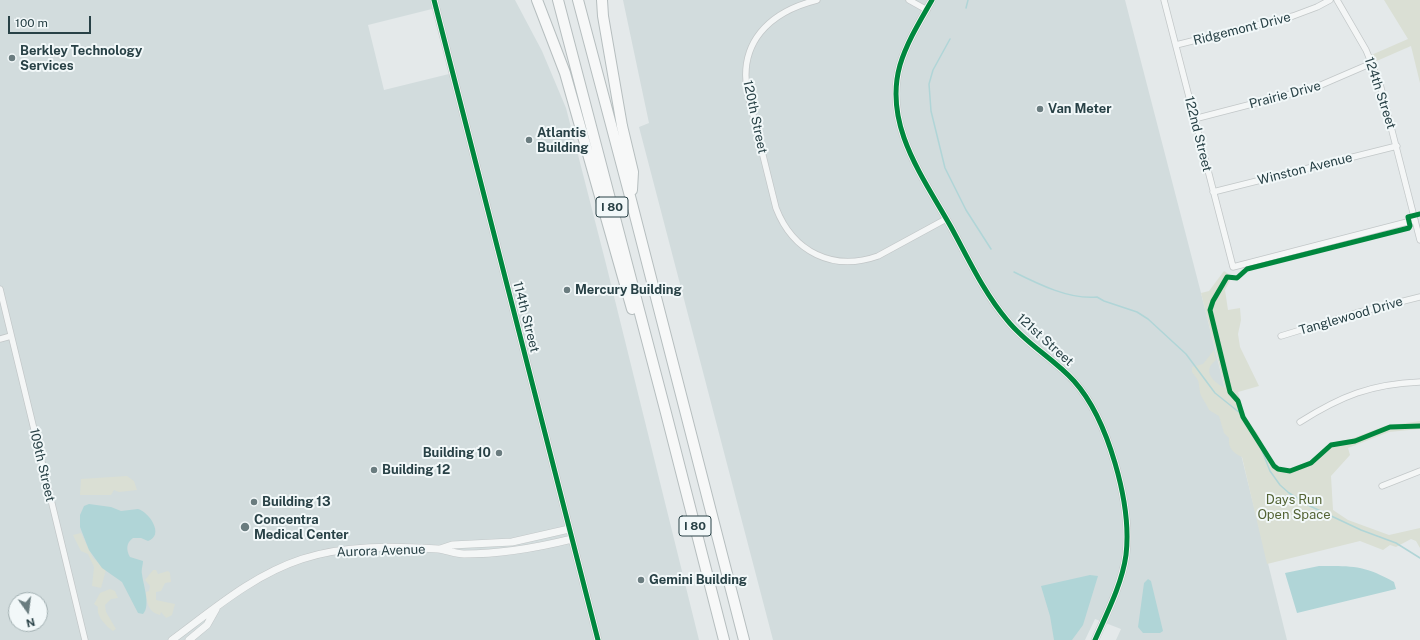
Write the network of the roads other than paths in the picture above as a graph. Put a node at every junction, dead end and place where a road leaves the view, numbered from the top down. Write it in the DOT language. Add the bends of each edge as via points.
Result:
graph roads {
  1 [pos="434,0"];
  2 [pos="537,0"];
  3 [pos="558,0"];
  4 [pos="578,0"];
  5 [pos="602,0"];
  6 [pos="817,0"];
  7 [pos="909,0"];
  8 [pos="932,0"];
  9 [pos="1164,0"];
  10 [pos="1330,0"];
  11 [pos="1337,0"];
  12 [pos="927,10"];
  13 [pos="1176,46"];
  14 [pos="1372,63"];
  15 [pos="1194,119"];
  16 [pos="1396,146"];
  17 [pos="1213,192"];
  18 [pos="631,200"];
  19 [pos="946,219"];
  20 [pos="1415,220"];
  21 [pos="1420,240"];
  22 [pos="0,290"];
  23 [pos="1420,297"];
  24 [pos="11,336"];
  25 [pos="1282,336"];
  26 [pos="0,339"];
  27 [pos="1420,382"];
  28 [pos="666,413"];
  29 [pos="1300,422"];
  30 [pos="1420,471"];
  31 [pos="1382,486"];
  32 [pos="569,529"];
  33 [pos="572,539"];
  34 [pos="440,549"];
  35 [pos="217,607"];
  36 [pos="743,639"];
  37 [pos="85,640"];
  38 [pos="172,640"];
  39 [pos="189,640"];
  40 [pos="598,640"];
  41 [pos="724,640"];
  42 [pos="1095,640"];
  1 -- 32 [label="street, 114th Street"];
  2 -- 28 [label="highway" via="565,73 637,328"];
  3 -- 28 [label="highway, I 80"];
  4 -- 18 [label="highway, I 80"];
  5 -- 18 [label="highway" via="614,79 633,172"];
  6 -- 19 [label="street, 120th Street" via="786,10 767,24 752,47 747,67 746,85 776,208 789,232 803,247 820,257 858,262 878,256"];
  7 -- 12 [label="street"];
  8 -- 12 [label="street, 121st Street"];
  9 -- 13 [label="street, 122nd Street"];
  10 -- 13 [label="street, Ridgemont Drive" via="1312,10 1293,16"];
  11 -- 14 [label="street, 124th Street"];
  12 -- 19 [label="street, 121st Street" via="900,66 897,110 907,148"];
  13 -- 15 [label="street, 122nd Street"];
  14 -- 15 [label="street, Prairie Drive" via="1314,88"];
  14 -- 16 [label="street, 124th Street"];
  15 -- 17 [label="street, 122nd Street"];
  16 -- 17 [label="street, Winston Avenue"];
  16 -- 20 [label="street, 124th Street"];
  17 -- 20 [label="street, 122nd Street" via="1233,267"];
  18 -- 36 [label="highway, I 80"];
  19 -- 42 [label="street, 121st Street" via="998,308 1018,332 1075,383 1093,408 1106,436 1124,501 1127,543 1118,587"];
  20 -- 21 [label="street, 124th Street"];
  22 -- 24 [label="street, 109th Street"];
  23 -- 25 [label="street, Tanglewood Drive" via="1356,313"];
  24 -- 26 [label="street"];
  24 -- 37 [label="street, 109th Street"];
  27 -- 29 [label="street" via="1370,388 1338,400"];
  28 -- 41 [label="highway, I 80"];
  30 -- 31 [label="street"];
  32 -- 33 [label="street, 114th Street"];
  32 -- 34 [label="street, Aurora Avenue" via="512,542 452,545"];
  33 -- 34 [label="street, Aurora Avenue" via="530,550 501,553 462,554"];
  33 -- 40 [label="street, 114th Street"];
  34 -- 35 [label="street, Aurora Avenue" via="356,549 304,558 256,579"];
  35 -- 38 [label="street, Aurora Avenue"];
  35 -- 39 [label="street, Aurora Avenue" via="206,625"];
}
